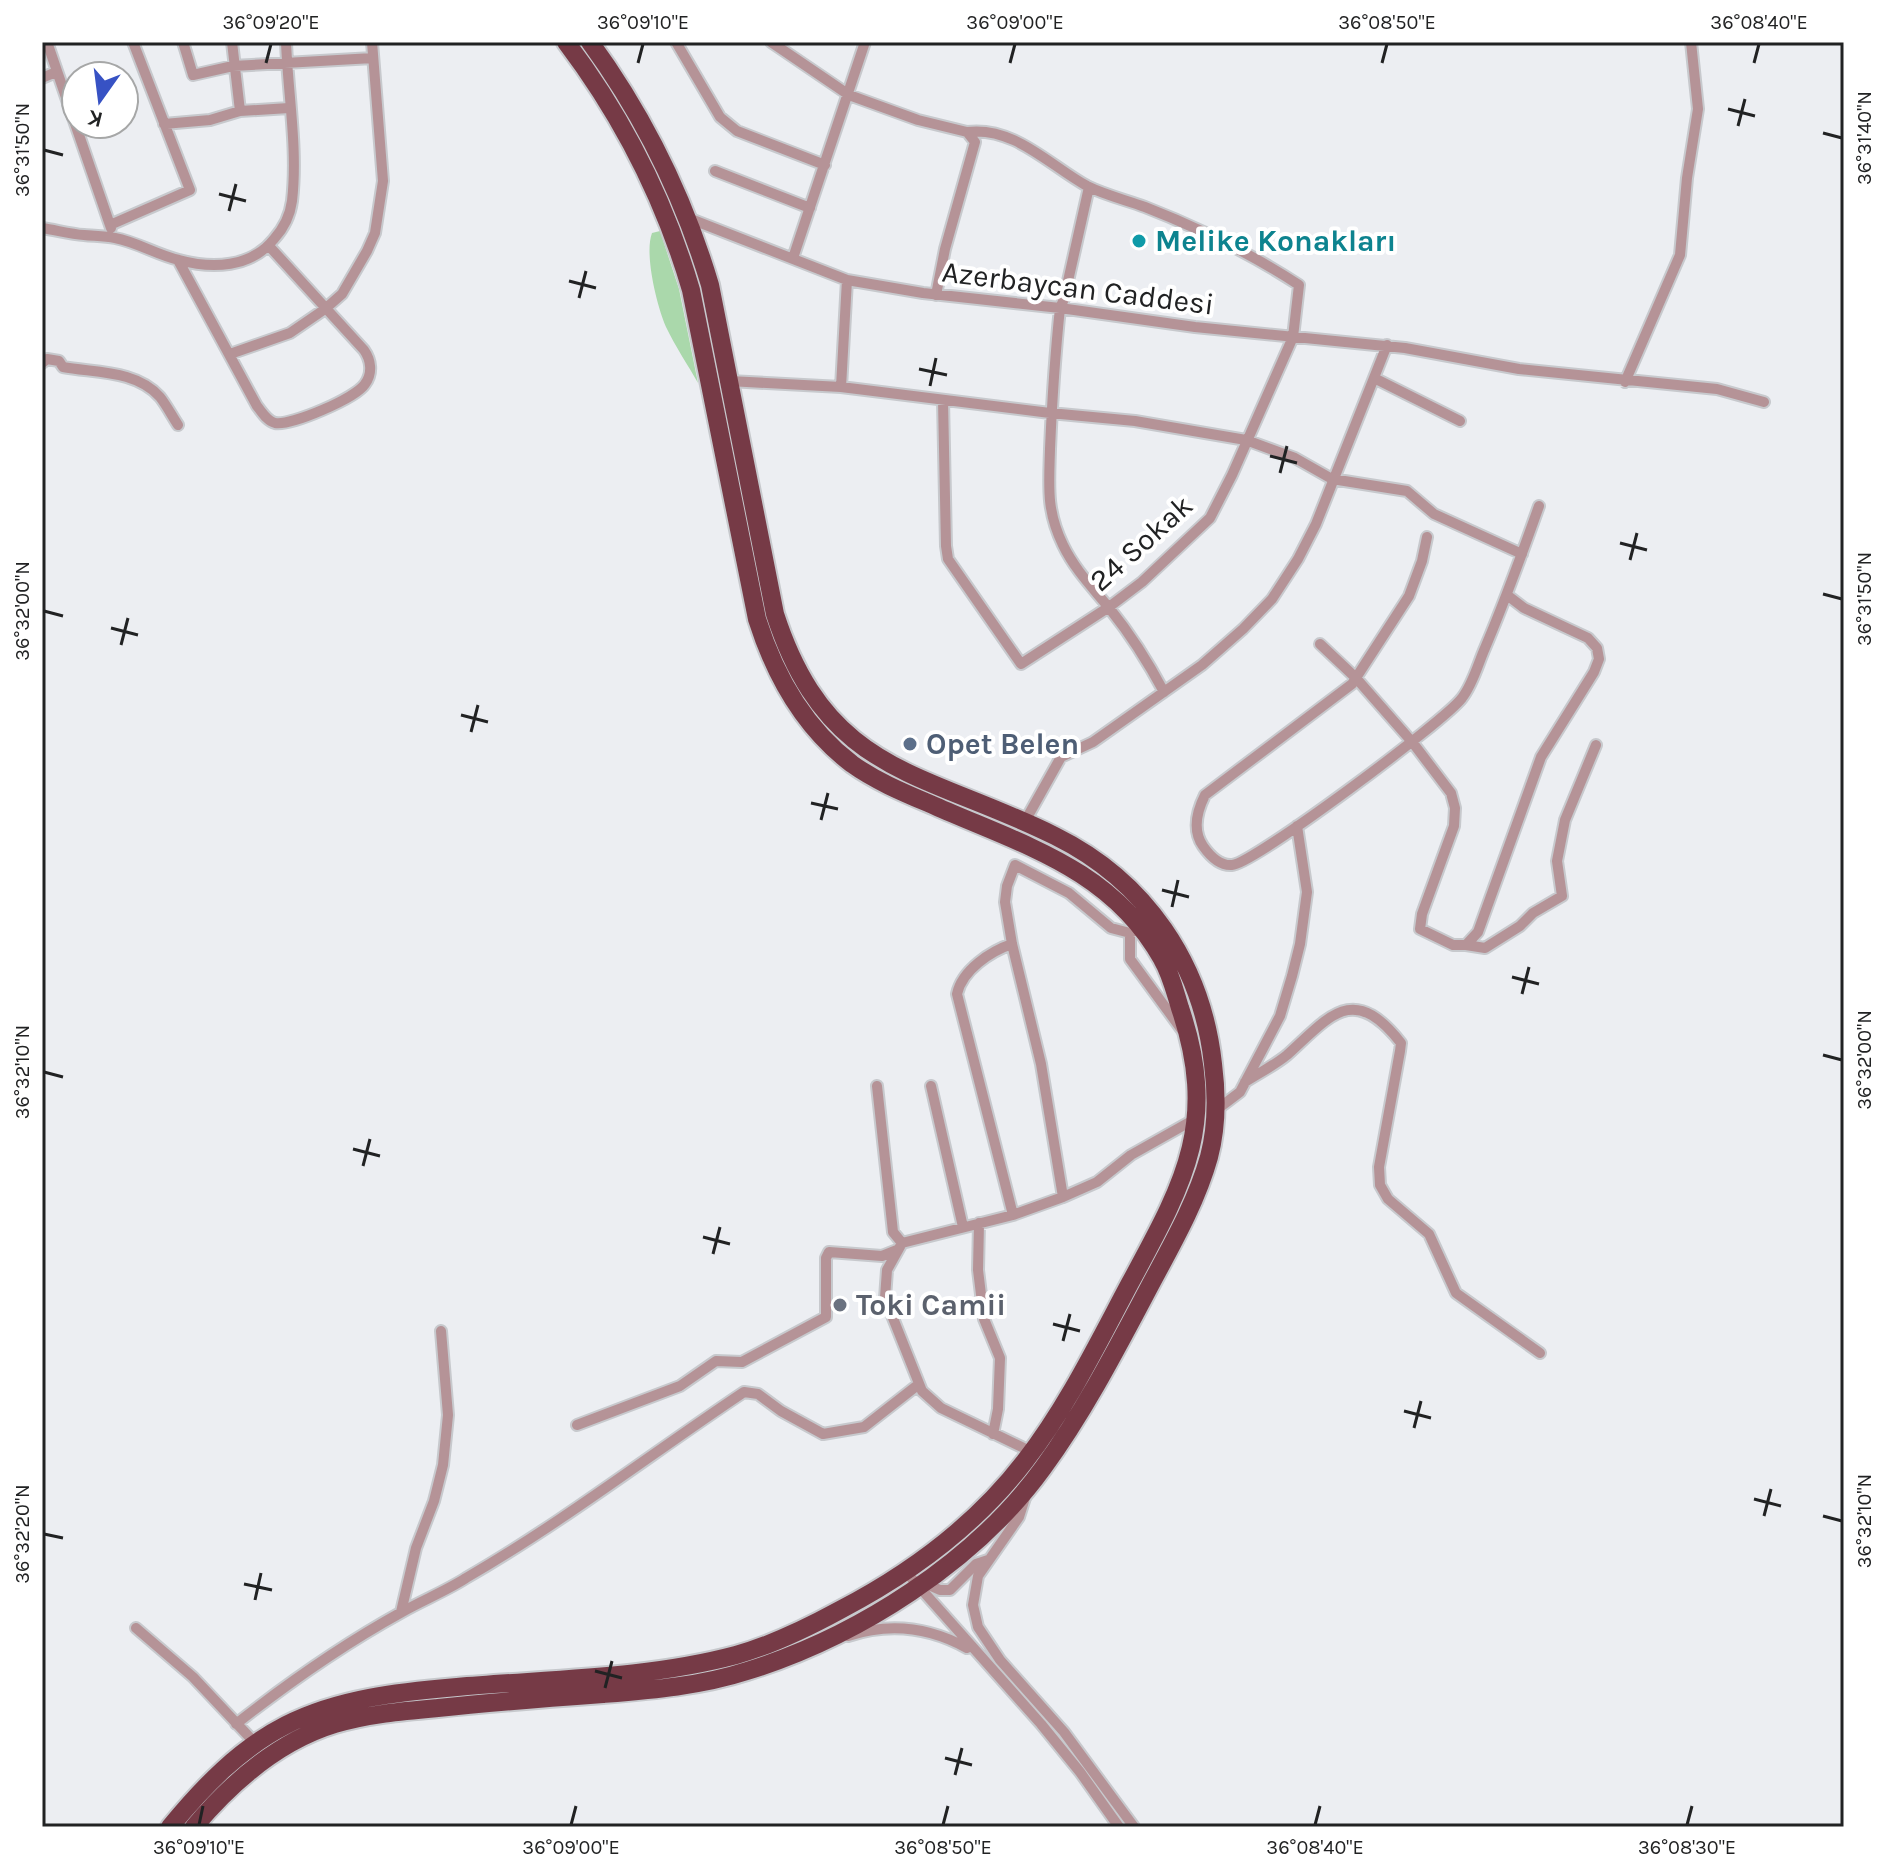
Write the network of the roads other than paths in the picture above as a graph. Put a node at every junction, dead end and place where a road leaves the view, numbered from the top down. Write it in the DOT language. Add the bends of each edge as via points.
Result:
graph roads {
  1 [pos="47,42"];
  2 [pos="133,42"];
  3 [pos="183,42"];
  4 [pos="232,42"];
  5 [pos="286,42"];
  6 [pos="372,42"];
  7 [pos="566,42"];
  8 [pos="590,42"];
  9 [pos="676,42"];
  10 [pos="771,42"];
  11 [pos="865,42"];
  12 [pos="1691,42"];
  13 [pos="373,58"];
  14 [pos="287,64"];
  15 [pos="233,66"];
  16 [pos="56,72"];
  17 [pos="42,78"];
  18 [pos="849,95"];
  19 [pos="289,108"];
  20 [pos="240,111"];
  21 [pos="164,124"];
  22 [pos="967,132"];
  23 [pos="825,165"];
  24 [pos="715,171"];
  25 [pos="1089,187"];
  26 [pos="810,208"];
  27 [pos="688,218"];
  28 [pos="110,225"];
  29 [pos="42,228"];
  30 [pos="115,238"];
  31 [pos="269,246"];
  32 [pos="793,258"];
  33 [pos="178,260"];
  34 [pos="847,280"];
  35 [pos="936,295"];
  36 [pos="1060,308"];
  37 [pos="325,309"];
  38 [pos="1293,337"];
  39 [pos="1387,345"];
  40 [pos="230,354"];
  41 [pos="42,363"];
  42 [pos="1374,378"];
  43 [pos="729,381"];
  44 [pos="1625,382"];
  45 [pos="841,387"];
  46 [pos="943,400"];
  47 [pos="1764,402"];
  48 [pos="1050,413"];
  49 [pos="1460,421"];
  50 [pos="178,425"];
  51 [pos="1246,440"];
  52 [pos="1332,479"];
  53 [pos="1539,506"];
  54 [pos="1427,537"];
  55 [pos="1522,554"];
  56 [pos="1507,595"];
  57 [pos="1109,607"];
  58 [pos="1320,644"];
  59 [pos="1356,678"];
  60 [pos="1164,692"];
  61 [pos="1413,743"];
  62 [pos="1596,745"];
  63 [pos="1024,823"];
  64 [pos="1297,826"];
  65 [pos="1143,926"];
  66 [pos="1012,944"];
  67 [pos="1466,945"];
  68 [pos="1192,1045"];
  69 [pos="1245,1082"];
  70 [pos="877,1086"];
  71 [pos="931,1086"];
  72 [pos="1215,1111"];
  73 [pos="1196,1118"];
  74 [pos="1063,1197"];
  75 [pos="1013,1215"];
  76 [pos="979,1223"];
  77 [pos="963,1227"];
  78 [pos="899,1247"];
  79 [pos="441,1331"];
  80 [pos="1540,1353"];
  81 [pos="919,1384"];
  82 [pos="577,1425"];
  83 [pos="993,1434"];
  84 [pos="1032,1452"];
  85 [pos="1029,1486"];
  86 [pos="988,1560"];
  87 [pos="916,1580"];
  88 [pos="401,1612"];
  89 [pos="136,1628"];
  90 [pos="831,1636"];
  91 [pos="975,1652"];
  92 [pos="236,1724"];
  93 [pos="249,1749"];
  94 [pos="170,1827"];
  95 [pos="194,1827"];
  96 [pos="1119,1827"];
  97 [pos="1134,1827"];
  1 -- 16 [label="street"];
  2 -- 21 [label="street"];
  3 -- 15 [label="street" via="193,75"];
  4 -- 15 [label="street"];
  5 -- 14 [label="street"];
  6 -- 13 [label="street"];
  7 -- 65 [label="highway" via="622,125 676,239 711,382 757,619 769,658 788,693 814,729 852,764 888,786 1048,853 1083,874"];
  8 -- 27 [label="highway" via="639,116"];
  9 -- 23 [label="street" via="720,117 737,131"];
  10 -- 18 [label="street"];
  11 -- 18 [label="street"];
  12 -- 44 [label="street" via="1698,109 1680,255"];
  13 -- 14 [label="street"];
  13 -- 37 [label="street" via="381,208 367,251 342,294"];
  14 -- 15 [label="street"];
  14 -- 19 [label="street"];
  15 -- 20 [label="street"];
  16 -- 17 [label="street"];
  16 -- 28 [label="street"];
  18 -- 22 [label="street"];
  18 -- 23 [label="street"];
  19 -- 20 [label="street"];
  19 -- 31 [label="street" via="292,204 282,231"];
  20 -- 21 [label="street"];
  21 -- 28 [label="street" via="190,190"];
  22 -- 25 [label="street" via="1007,136"];
  22 -- 35 [label="street" via="975,142"];
  23 -- 26 [label="street"];
  24 -- 26 [label="street"];
  25 -- 36 [label="street"];
  25 -- 38 [label="street, 24 Sokak" via="1252,254 1299,285"];
  26 -- 32 [label="street"];
  27 -- 32 [label="street, Azerbaycan Caddesi"];
  27 -- 43 [label="highway" via="710,285"];
  28 -- 30 [label="street"];
  29 -- 30 [label="street"];
  30 -- 33 [label="street"];
  31 -- 33 [label="street" via="233,264"];
  31 -- 37 [label="street"];
  32 -- 34 [label="street, Azerbaycan Caddesi"];
  33 -- 40 [label="street"];
  34 -- 35 [label="street, Azerbaycan Caddesi"];
  34 -- 45 [label="street"];
  35 -- 36 [label="street, Azerbaycan Caddesi"];
  36 -- 38 [label="street, Azerbaycan Caddesi"];
  36 -- 48 [label="street"];
  37 -- 40 [label="street" via="290,333"];
  37 -- 40 [label="street" via="371,363 363,387 324,409 271,422"];
  38 -- 39 [label="street, Azerbaycan Caddesi"];
  38 -- 51 [label="street, 24 Sokak"];
  39 -- 42 [label="street"];
  39 -- 44 [label="street, Azerbaycan Caddesi"];
  41 -- 50 [label="street" via="47,359 63,367 119,373 159,396"];
  42 -- 49 [label="street"];
  42 -- 52 [label="street"];
  43 -- 45 [label="street"];
  43 -- 63 [label="highway" via="775,614 804,684 828,717 864,749 897,769"];
  44 -- 47 [label="street, Azerbaycan Caddesi" via="1717,389"];
  45 -- 46 [label="street"];
  46 -- 48 [label="street"];
  46 -- 57 [label="street, 24 Sokak" via="948,559 1021,664"];
  48 -- 51 [label="street"];
  48 -- 57 [label="street" via="1047,492 1052,519 1086,582"];
  51 -- 52 [label="street"];
  51 -- 57 [label="street, 24 Sokak" via="1210,518"];
  52 -- 55 [label="street" via="1407,491 1434,514"];
  52 -- 60 [label="street" via="1307,542 1272,599 1202,665"];
  53 -- 55 [label="street"];
  54 -- 59 [label="street" via="1409,596"];
  55 -- 56 [label="street"];
  56 -- 61 [label="street" via="1463,698"];
  56 -- 67 [label="street" via="1588,638 1599,659 1541,757 1478,932"];
  57 -- 60 [label="street"];
  58 -- 59 [label="street"];
  59 -- 61 [label="street"];
  59 -- 64 [label="street" via="1205,795 1196,826 1209,855 1236,865"];
  60 -- 63 [label="street" via="1093,742 1061,757"];
  61 -- 64 [label="street"];
  61 -- 67 [label="street" via="1451,793 1455,808 1454,826 1420,929 1453,945"];
  62 -- 67 [label="street" via="1565,820 1557,861 1562,896 1485,948"];
  63 -- 65 [label="highway" via="1056,836 1128,887"];
  64 -- 69 [label="street" via="1307,892 1300,944 1280,1016"];
  65 -- 66 [label="street" via="1111,928 1069,893 1015,865 1005,902"];
  65 -- 68 [label="highway" via="1165,963"];
  65 -- 68 [label="street" via="1130,959"];
  65 -- 72 [label="highway" via="1182,955 1200,999 1210,1039"];
  66 -- 74 [label="street" via="1043,1074"];
  66 -- 75 [label="street" via="987,956 961,982 957,994"];
  68 -- 73 [label="highway"];
  69 -- 72 [label="street"];
  69 -- 80 [label="street" via="1341,1010 1359,1009 1392,1032 1401,1043 1380,1185 1388,1199 1429,1234 1456,1293"];
  70 -- 78 [label="street"];
  71 -- 77 [label="street"];
  72 -- 85 [label="highway" via="1210,1155 1174,1241 1080,1413"];
  73 -- 74 [label="street" via="1131,1155 1097,1182"];
  73 -- 84 [label="highway" via="1192,1150 1157,1232"];
  74 -- 75 [label="street"];
  75 -- 76 [label="street"];
  76 -- 77 [label="street"];
  76 -- 83 [label="street" via="984,1319 1000,1358"];
  77 -- 78 [label="street"];
  78 -- 81 [label="street" via="887,1270 885,1298"];
  78 -- 82 [label="street" via="882,1256 829,1252 826,1317 742,1362 716,1361 680,1386"];
  79 -- 88 [label="street" via="448,1415 443,1465"];
  81 -- 83 [label="street" via="941,1408"];
  81 -- 88 [label="street" via="864,1427 823,1434 758,1394 744,1392 580,1506 465,1579"];
  83 -- 84 [label="street"];
  84 -- 87 [label="highway"];
  85 -- 86 [label="street" via="1019,1517"];
  85 -- 87 [label="highway" via="967,1549"];
  86 -- 87 [label="street" via="976,1564 950,1590"];
  86 -- 97 [label="street" via="973,1595 983,1638 1064,1732"];
  87 -- 90 [label="highway" via="884,1608"];
  87 -- 91 [label="street"];
  87 -- 93 [label="highway" via="739,1654 645,1672 389,1694 329,1706"];
  88 -- 92 [label="street" via="284,1686"];
  89 -- 92 [label="street" via="193,1677"];
  90 -- 91 [label="street" via="842,1639 868,1629 906,1628 931,1632"];
  90 -- 95 [label="highway" via="745,1672 699,1683 392,1713 335,1724 253,1768"];
  91 -- 96 [label="street" via="1048,1732"];
  92 -- 93 [label="street"];
  92 -- 93 [label="street"];
  93 -- 94 [label="highway" via="201,1790"];
}
